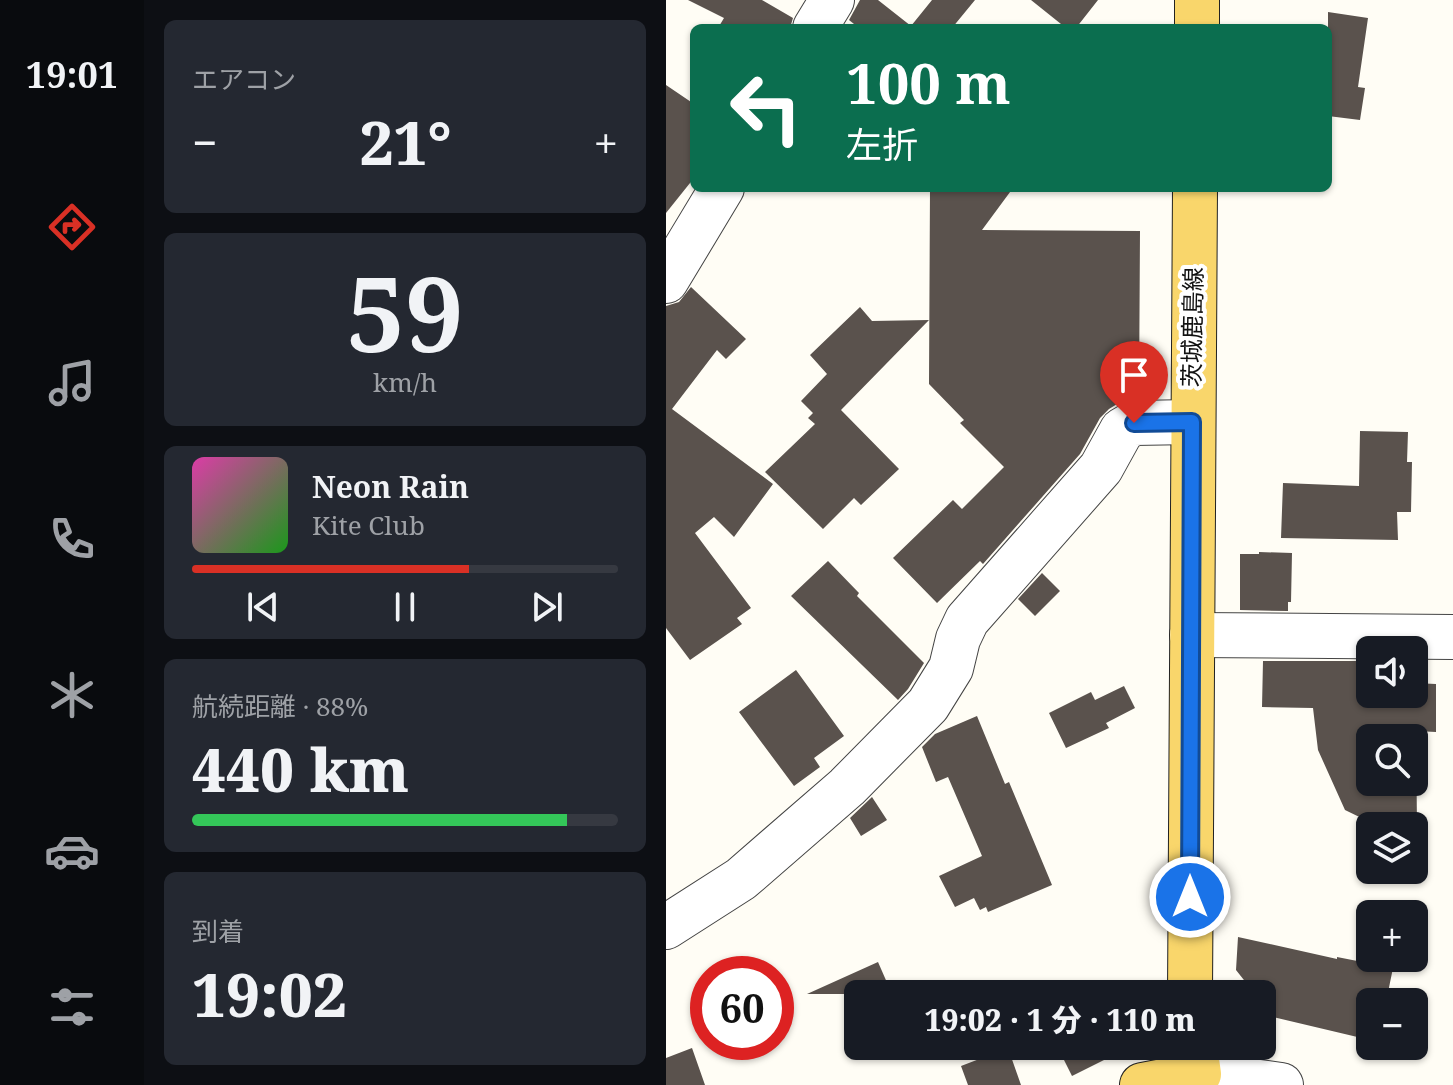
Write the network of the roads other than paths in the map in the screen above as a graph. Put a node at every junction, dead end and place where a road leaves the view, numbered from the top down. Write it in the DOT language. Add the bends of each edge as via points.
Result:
graph roads {
  1 [pos="1197,0"];
  2 [pos="1197,24"];
  3 [pos="720,192"];
  4 [pos="1195,192"];
  5 [pos="666,281"];
  6 [pos="1192,422"];
  7 [pos="1192,635"];
  8 [pos="1453,637"];
  9 [pos="666,927"];
  10 [pos="1190,980"];
  11 [pos="1199,1068"];
  12 [pos="1142,1085"];
  13 [pos="1281,1085"];
  1 -- 2 [label="main road"];
  3 -- 5 [label="street"];
  4 -- 6 [label="main road, 茨城鹿島線"];
  6 -- 7 [label="main road, 茨城鹿島線"];
  6 -- 9 [label="street" via="1134,423 1122,430 1101,468 967,620 951,668 928,705 847,787 741,879"];
  7 -- 8 [label="street"];
  7 -- 10 [label="main road, 茨城鹿島線"];
  11 -- 12 [label="main road"];
  11 -- 13 [label="street"];
}
